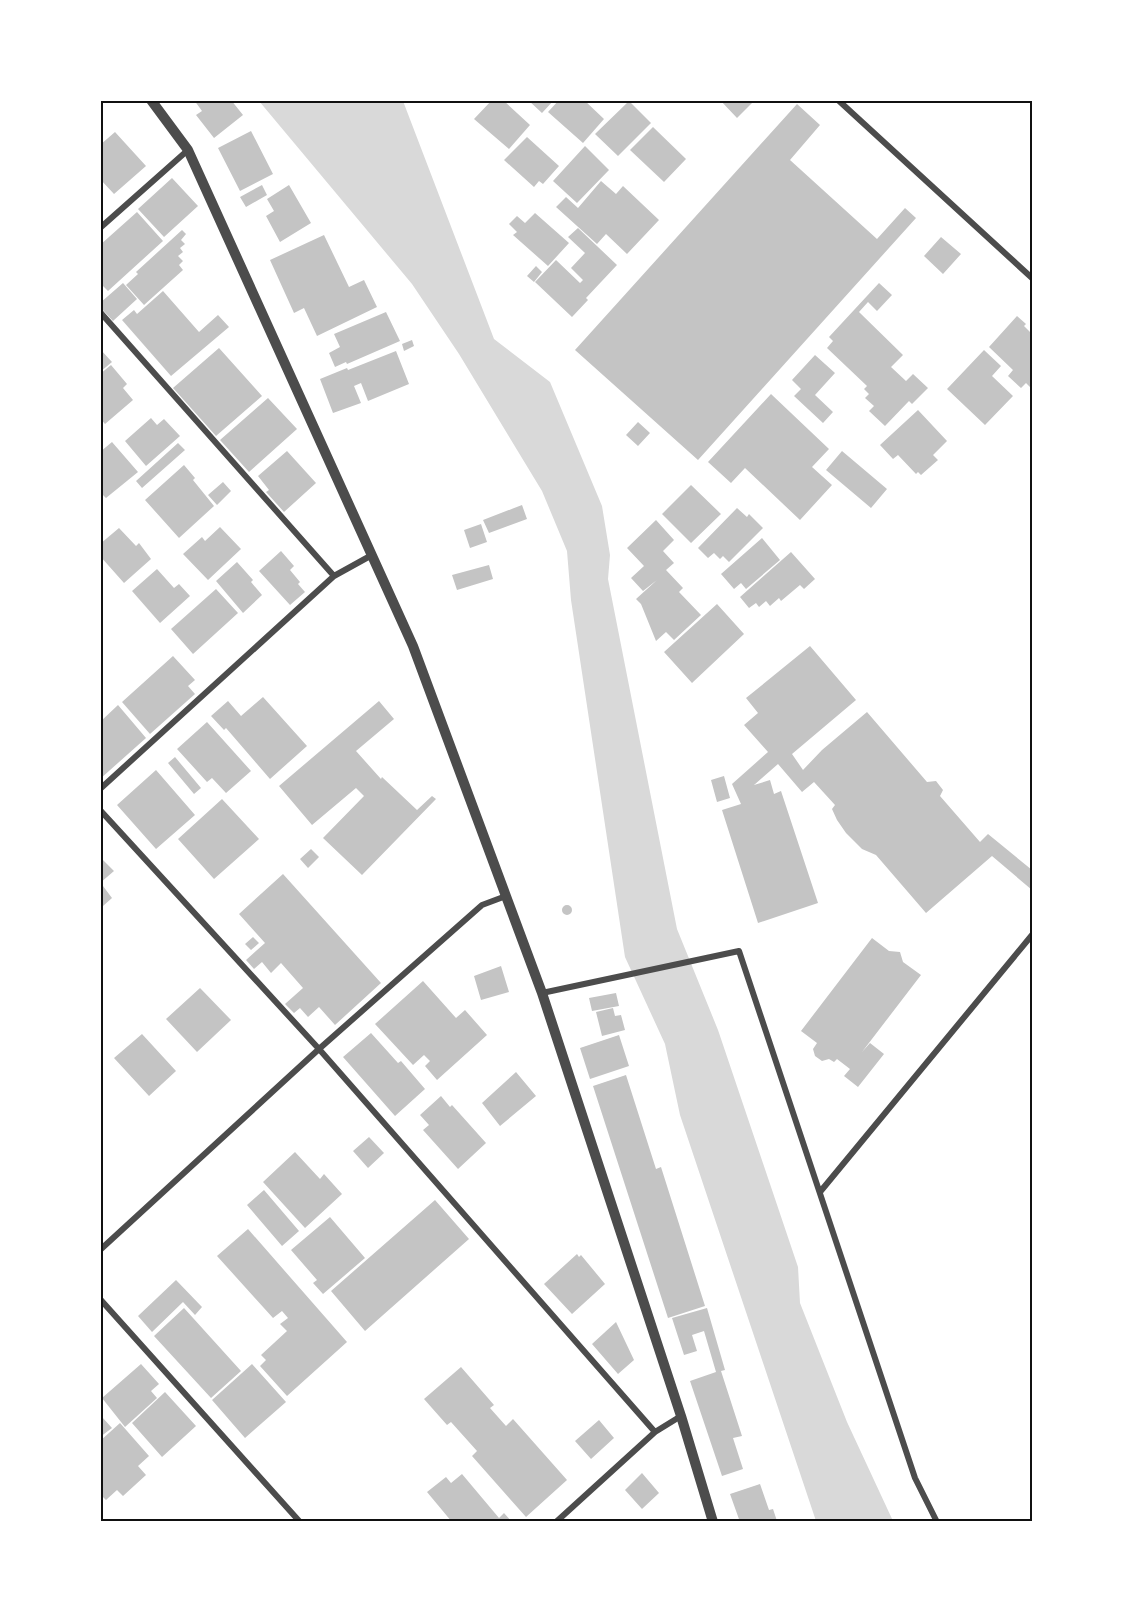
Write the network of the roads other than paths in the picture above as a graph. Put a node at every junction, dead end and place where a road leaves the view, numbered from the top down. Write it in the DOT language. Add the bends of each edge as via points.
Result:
graph roads {
  1 [pos="151,100"];
  2 [pos="838,100"];
  3 [pos="188,150"];
  4 [pos="100,228"];
  5 [pos="1032,278"];
  6 [pos="100,312"];
  7 [pos="372,555"];
  8 [pos="333,576"];
  9 [pos="100,789"];
  10 [pos="100,810"];
  11 [pos="506,897"];
  12 [pos="1032,935"];
  13 [pos="1030,944"];
  14 [pos="542,993"];
  15 [pos="319,1049"];
  16 [pos="820,1192"];
  17 [pos="100,1250"];
  18 [pos="100,1299"];
  19 [pos="681,1416"];
  20 [pos="656,1432"];
  21 [pos="300,1521"];
  22 [pos="556,1521"];
  23 [pos="713,1521"];
  24 [pos="937,1521"];
  1 -- 3 [label="street"];
  2 -- 5 [label="street"];
  3 -- 4 [label="street"];
  3 -- 7 [label="street"];
  6 -- 8 [label="street"];
  7 -- 8 [label="street"];
  7 -- 11 [label="street" via="413,646"];
  8 -- 9 [label="street"];
  10 -- 15 [label="street"];
  11 -- 14 [label="street"];
  11 -- 15 [label="street" via="482,905"];
  12 -- 13 [label="street"];
  13 -- 16 [label="street"];
  14 -- 16 [label="street" via="739,951"];
  14 -- 19 [label="street"];
  15 -- 17 [label="street"];
  15 -- 20 [label="street"];
  16 -- 24 [label="street" via="915,1478"];
  18 -- 21 [label="street"];
  19 -- 20 [label="street"];
  19 -- 23 [label="street"];
  20 -- 22 [label="street"];
}
